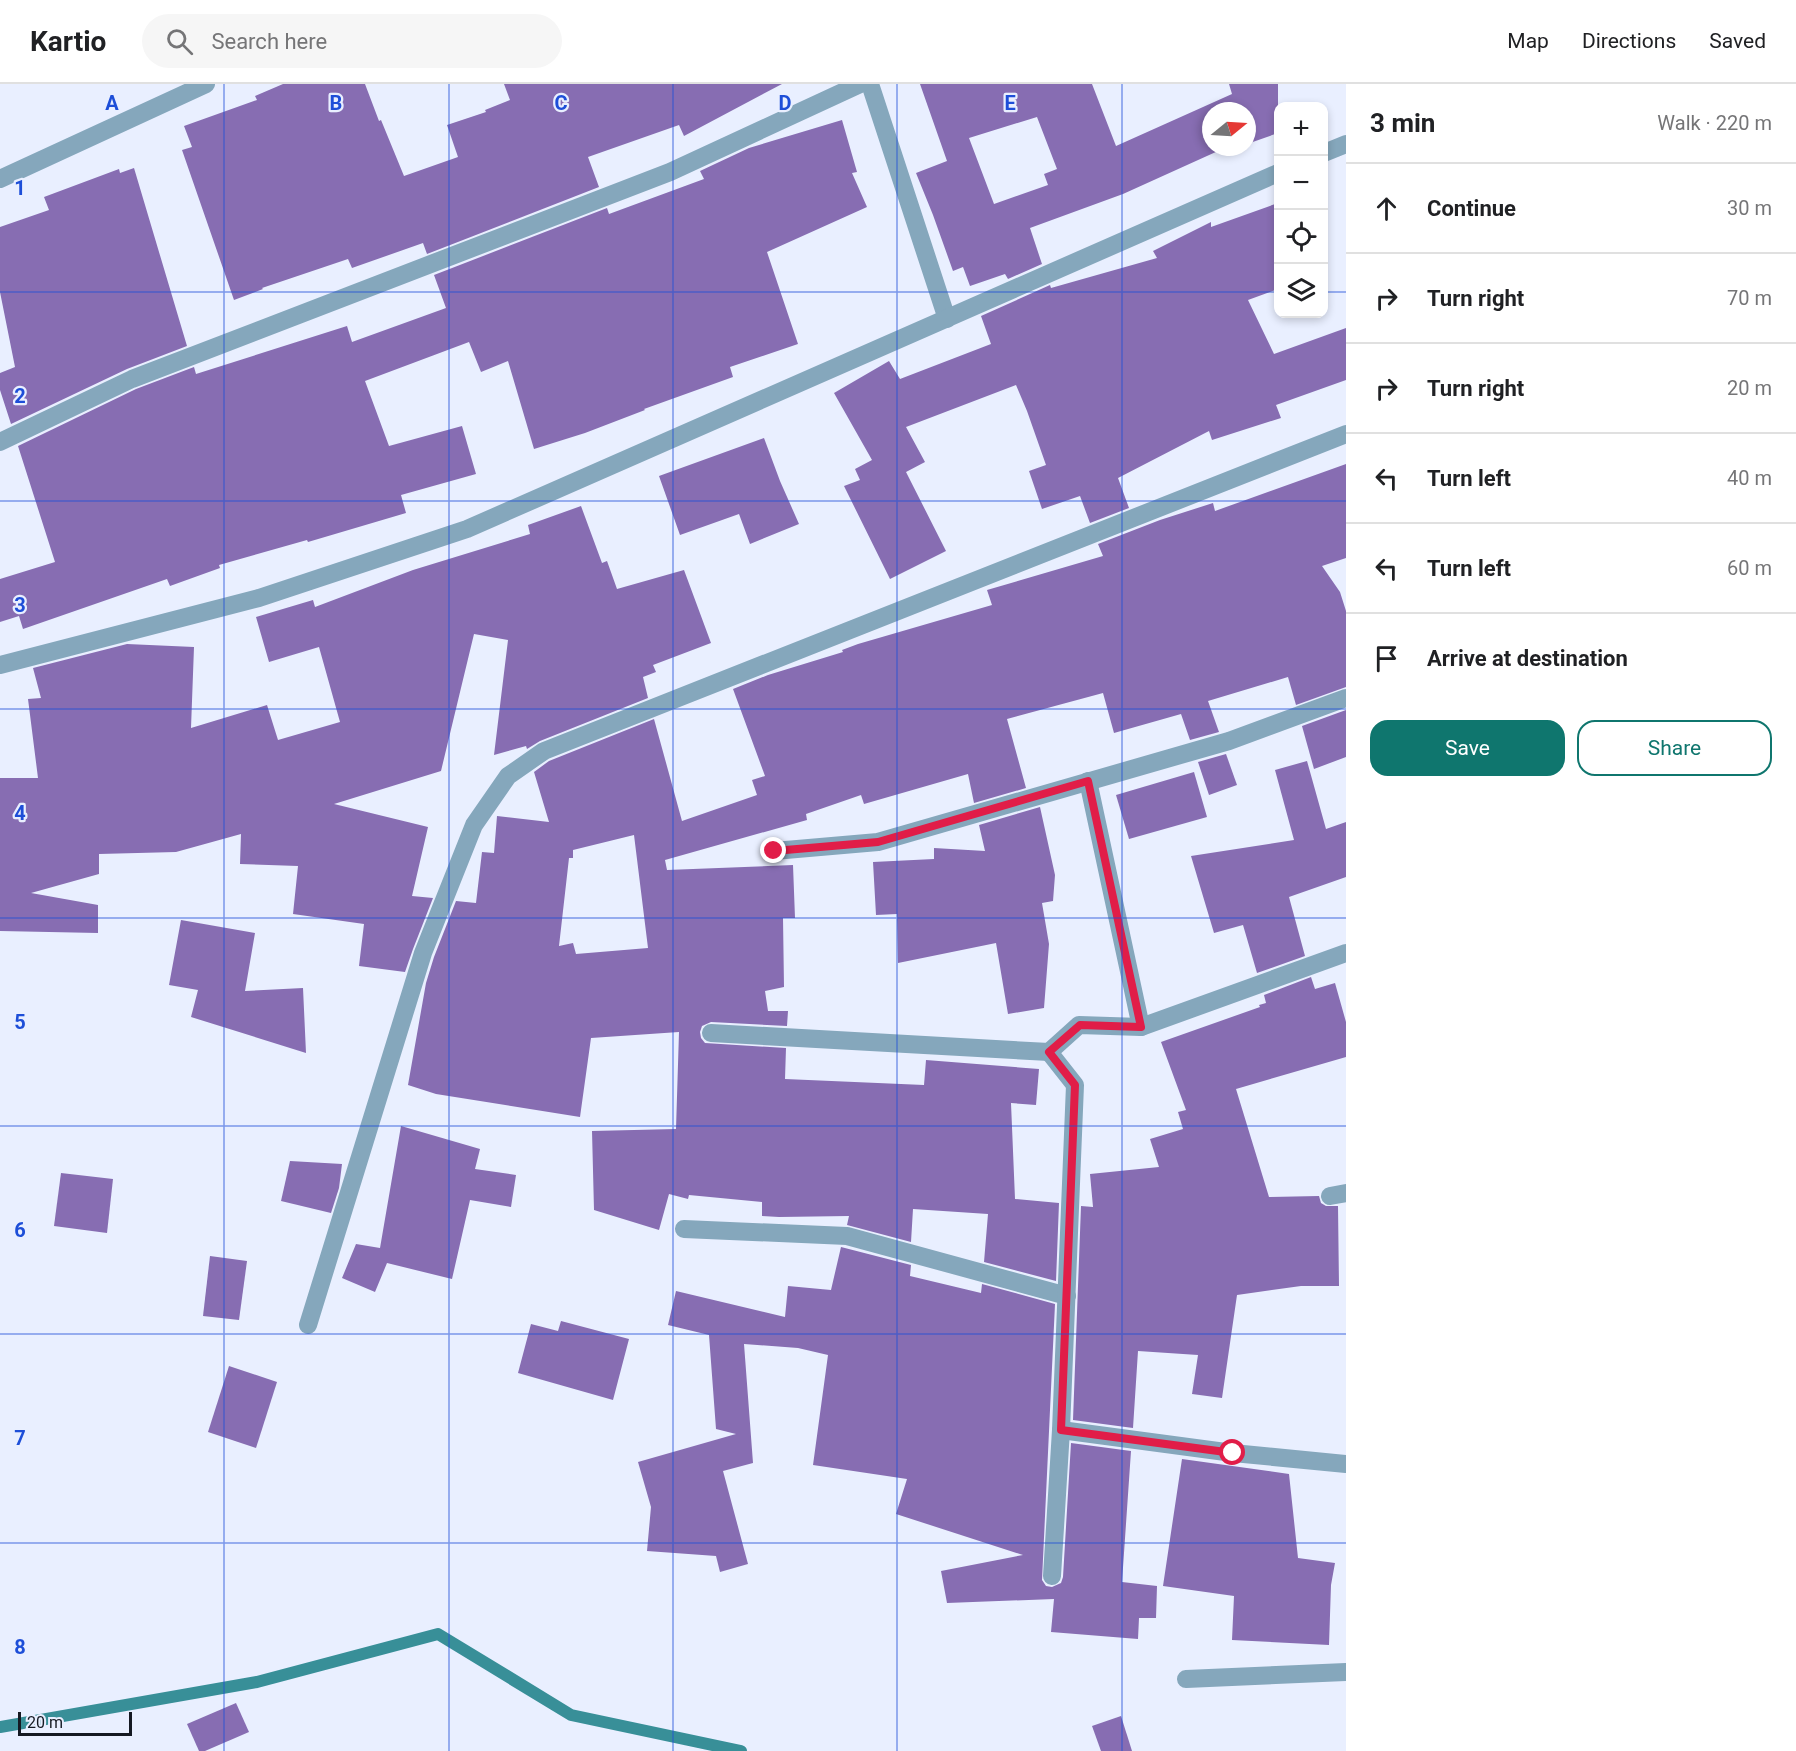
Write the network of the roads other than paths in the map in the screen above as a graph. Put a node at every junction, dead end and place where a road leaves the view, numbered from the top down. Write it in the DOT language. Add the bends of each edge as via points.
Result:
graph roads {
  1 [pos="206,84"];
  2 [pos="861,84"];
  3 [pos="870,84"];
  4 [pos="1346,144"];
  5 [pos="1328,151"];
  6 [pos="1274,175"];
  7 [pos="0,179"];
  8 [pos="947,319"];
  9 [pos="1346,434"];
  10 [pos="0,442"];
  11 [pos="0,666"];
  12 [pos="1346,699"];
  13 [pos="1088,781"];
  14 [pos="774,851"];
  15 [pos="1346,953"];
  16 [pos="1141,1027"];
  17 [pos="711,1033"];
  18 [pos="1049,1052"];
  19 [pos="684,1229"];
  20 [pos="1067,1296"];
  21 [pos="308,1326"];
  22 [pos="1061,1430"];
  23 [pos="1346,1464"];
  24 [pos="1052,1576"];
  25 [pos="1346,1672"];
  26 [pos="1186,1679"];
  1 -- 7 [label="street"];
  2 -- 10 [label="street" via="670,172 132,379"];
  3 -- 8 [label="street"];
  4 -- 5 [label="street"];
  6 -- 8 [label="street"];
  8 -- 11 [label="street" via="467,529 259,598"];
  9 -- 21 [label="street" via="544,752 508,776 474,825 423,953"];
  12 -- 13 [label="street" via="1229,741"];
  13 -- 14 [label="street" via="878,842"];
  13 -- 16 [label="street"];
  15 -- 16 [label="street"];
  16 -- 18 [label="street" via="1080,1025"];
  17 -- 18 [label="street"];
  18 -- 20 [label="street" via="1075,1085"];
  19 -- 20 [label="street" via="847,1236"];
  20 -- 22 [label="street"];
  22 -- 23 [label="street"];
  22 -- 24 [label="street"];
  25 -- 26 [label="street"];
}
